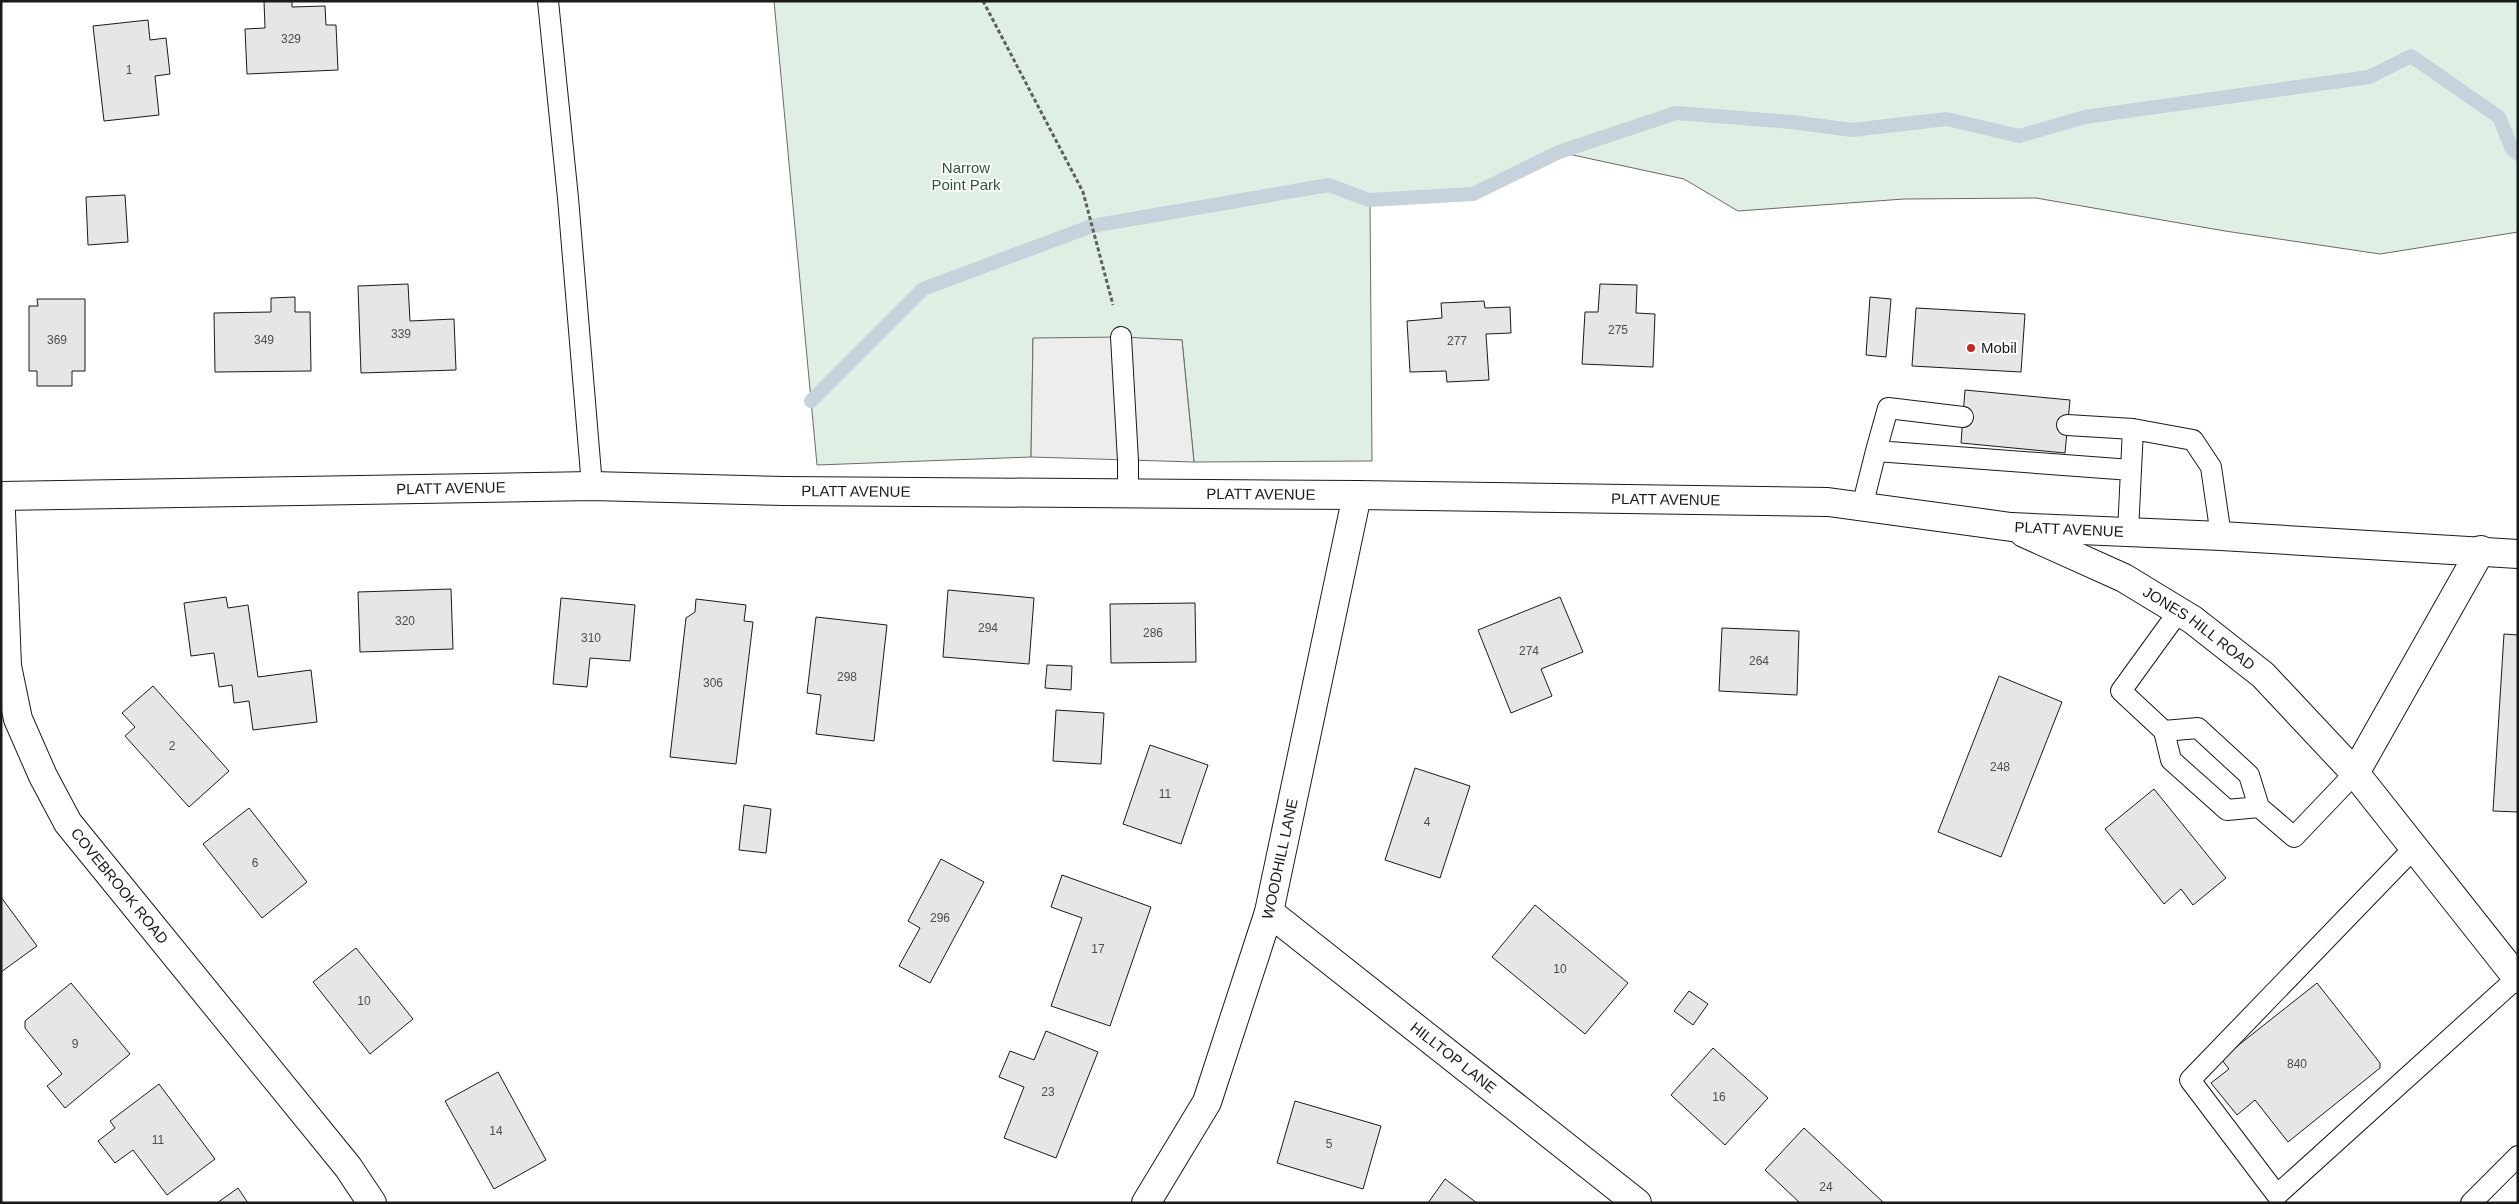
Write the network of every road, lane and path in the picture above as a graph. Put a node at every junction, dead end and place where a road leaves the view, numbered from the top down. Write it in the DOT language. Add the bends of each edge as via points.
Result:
graph roads {
  1 [pos="548,1"];
  2 [pos="983,1"];
  3 [pos="1121,337"];
  4 [pos="1963,417"];
  5 [pos="2067,425"];
  6 [pos="2133,429"];
  7 [pos="1876,451"];
  8 [pos="2131,470"];
  9 [pos="592,486"];
  10 [pos="1128,493"];
  11 [pos="1358,495"];
  12 [pos="1,496"];
  13 [pos="1862,507"];
  14 [pos="1,512"];
  15 [pos="2011,527"];
  16 [pos="2128,532"];
  17 [pos="2221,536"];
  18 [pos="2481,550"];
  19 [pos="2518,554"];
  20 [pos="2179,611"];
  21 [pos="2164,731"];
  22 [pos="2355,773"];
  23 [pos="2259,807"];
  24 [pos="2414,848"];
  25 [pos="1269,912"];
  26 [pos="2517,978"];
  27 [pos="2518,1156"];
  28 [pos="372,1203"];
  29 [pos="1146,1203"];
  30 [pos="1637,1203"];
  31 [pos="2471,1203"];
  1 -- 9 [label="lane"];
  2 -- 3 [label="path" via="1083,192"];
  3 -- 10 [label="lane"];
  4 -- 7 [label="lane" via="1888,408"];
  5 -- 6 [label="lane"];
  6 -- 8 [label="lane"];
  6 -- 17 [label="lane" via="2193,440 2211,467"];
  7 -- 8 [label="lane"];
  7 -- 13 [label="lane"];
  8 -- 16 [label="lane"];
  9 -- 10 [label="main road, PLATT AVENUE"];
  9 -- 12 [label="main road, PLATT AVENUE"];
  10 -- 11 [label="main road, PLATT AVENUE"];
  11 -- 13 [label="main road, PLATT AVENUE" via="1828,502"];
  11 -- 25 [label="main road, WOODHILL LANE"];
  13 -- 15 [label="main road, PLATT AVENUE"];
  14 -- 28 [label="main road, COVEBROOK ROAD" via="6,666 18,719 68,823 348,1167"];
  15 -- 16 [label="main road, PLATT AVENUE"];
  15 -- 20 [label="main road, JONES HILL ROAD" via="2124,578"];
  16 -- 17 [label="main road, PLATT AVENUE"];
  17 -- 18 [label="main road, PLATT AVENUE"];
  18 -- 19 [label="main road, PLATT AVENUE"];
  18 -- 22 [label="main road"];
  20 -- 21 [label="lane" via="2120,691"];
  20 -- 22 [label="main road, JONES HILL ROAD" via="2262,675"];
  21 -- 23 [label="lane" via="2198,728 2249,775"];
  21 -- 23 [label="lane" via="2171,760 2227,810"];
  22 -- 23 [label="lane" via="2294,837"];
  22 -- 24 [label="main road, JONES HILL ROAD"];
  24 -- 26 [label="main road, JONES HILL ROAD"];
  24 -- 26 [label="lane" via="2190,1080 2277,1195"];
  25 -- 29 [label="main road, WOODHILL LANE" via="1207,1102"];
  25 -- 30 [label="main road, HILLTOP LANE"];
  27 -- 31 [label="lane"];
}
